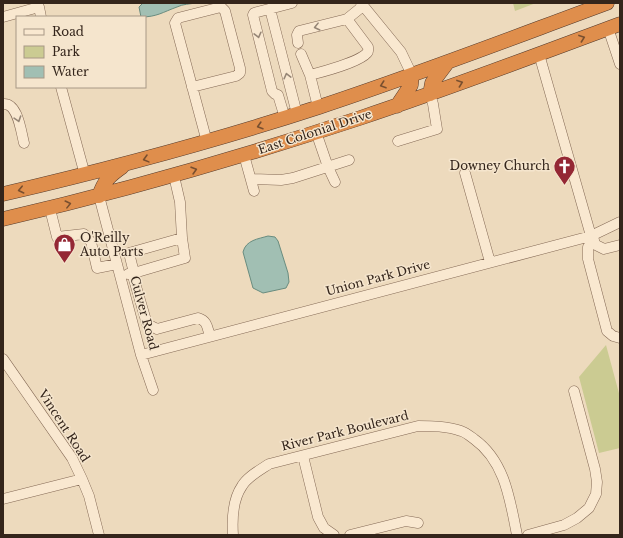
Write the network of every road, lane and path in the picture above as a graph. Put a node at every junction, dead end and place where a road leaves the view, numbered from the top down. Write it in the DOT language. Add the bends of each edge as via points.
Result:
graph roads {
  1 [pos="292,3"];
  2 [pos="607,3"];
  3 [pos="362,4"];
  4 [pos="270,9"];
  5 [pos="40,12"];
  6 [pos="3,17"];
  7 [pos="347,19"];
  8 [pos="614,26"];
  9 [pos="298,42"];
  10 [pos="301,54"];
  11 [pos="539,54"];
  12 [pos="447,63"];
  13 [pos="620,64"];
  14 [pos="412,75"];
  15 [pos="310,76"];
  16 [pos="60,88"];
  17 [pos="192,88"];
  18 [pos="291,91"];
  19 [pos="430,94"];
  20 [pos="278,95"];
  21 [pos="3,104"];
  22 [pos="397,106"];
  23 [pos="318,107"];
  24 [pos="291,116"];
  25 [pos="316,132"];
  26 [pos="398,141"];
  27 [pos="207,142"];
  28 [pos="24,143"];
  29 [pos="244,155"];
  30 [pos="349,160"];
  31 [pos="128,164"];
  32 [pos="328,167"];
  33 [pos="465,173"];
  34 [pos="85,175"];
  35 [pos="174,176"];
  36 [pos="251,179"];
  37 [pos="335,182"];
  38 [pos="254,191"];
  39 [pos="3,194"];
  40 [pos="100,196"];
  41 [pos="50,209"];
  42 [pos="3,219"];
  43 [pos="620,222"];
  44 [pos="182,238"];
  45 [pos="592,238"];
  46 [pos="620,245"];
  47 [pos="490,262"];
  48 [pos="117,264"];
  49 [pos="134,273"];
  50 [pos="121,276"];
  51 [pos="210,336"];
  52 [pos="620,338"];
  53 [pos="141,355"];
  54 [pos="5,365"];
  55 [pos="153,390"];
  56 [pos="574,391"];
  57 [pos="303,456"];
  58 [pos="82,479"];
  59 [pos="3,499"];
  60 [pos="418,523"];
  61 [pos="99,535"];
  62 [pos="233,535"];
  63 [pos="334,535"];
  64 [pos="350,535"];
  65 [pos="517,535"];
  66 [pos="528,535"];
  1 -- 4 [label="street"];
  2 -- 12 [label="highway, East Colonial Drive"];
  3 -- 7 [label="street"];
  3 -- 14 [label="street" via="401,52"];
  18 -- 4 [label="street, one-way"];
  4 -- 20 [label="street, one-way" via="253,15 272,91"];
  5 -- 6 [label="street"];
  7 -- 9 [label="street, one-way" via="299,31 296,35"];
  7 -- 15 [label="street" via="368,47 367,53 359,59"];
  11 -- 8 [label="highway, East Colonial Drive, one-way"];
  8 -- 13 [label="street"];
  10 -- 15 [label="street"];
  19 -- 11 [label="highway, East Colonial Drive, one-way"];
  11 -- 45 [label="street"];
  12 -- 14 [label="highway, East Colonial Drive"];
  12 -- 19 [label="highway" via="432,83"];
  14 -- 22 [label="highway" via="411,85"];
  14 -- 23 [label="highway, East Colonial Drive, one-way"];
  15 -- 23 [label="street"];
  16 -- 34 [label="street"];
  17 -- 17 [label="street" via="175,20 221,7 225,11 240,73"];
  17 -- 27 [label="street"];
  18 -- 20 [label="street"];
  18 -- 24 [label="street"];
  19 -- 22 [label="highway, East Colonial Drive"];
  19 -- 26 [label="street" via="437,129"];
  20 -- 24 [label="street"];
  21 -- 28 [label="street, one-way" via="13,106"];
  22 -- 25 [label="highway, East Colonial Drive"];
  23 -- 24 [label="highway, East Colonial Drive"];
  24 -- 27 [label="highway, East Colonial Drive, one-way"];
  25 -- 29 [label="highway, East Colonial Drive"];
  25 -- 32 [label="street"];
  27 -- 31 [label="highway, East Colonial Drive, one-way"];
  35 -- 29 [label="highway, East Colonial Drive, one-way"];
  29 -- 36 [label="street"];
  30 -- 32 [label="street"];
  31 -- 34 [label="highway, East Colonial Drive"];
  31 -- 40 [label="highway" via="110,176 103,185"];
  32 -- 36 [label="street" via="281,180"];
  32 -- 37 [label="street"];
  33 -- 47 [label="street"];
  34 -- 39 [label="highway, East Colonial Drive, one-way"];
  35 -- 40 [label="highway, East Colonial Drive"];
  35 -- 44 [label="street" via="180,202"];
  36 -- 38 [label="street"];
  41 -- 40 [label="highway, East Colonial Drive, one-way"];
  40 -- 48 [label="street, Culver Road"];
  41 -- 42 [label="highway, East Colonial Drive"];
  41 -- 48 [label="street" via="57,237 84,234 91,242 97,268"];
  43 -- 45 [label="street, Union Park Drive"];
  44 -- 49 [label="street" via="185,258"];
  44 -- 49 [label="street" via="128,253"];
  45 -- 46 [label="street" via="596,245 604,249"];
  45 -- 47 [label="street, Union Park Drive"];
  45 -- 52 [label="street" via="588,247 588,259 607,331"];
  47 -- 51 [label="street, Union Park Drive"];
  48 -- 50 [label="street, Culver Road"];
  49 -- 50 [label="street"];
  49 -- 51 [label="street" via="146,324 157,329 198,318 206,323"];
  50 -- 53 [label="street, Culver Road"];
  51 -- 53 [label="street, Union Park Drive"];
  53 -- 55 [label="street, Culver Road"];
  54 -- 58 [label="street, Vincent Road" via="72,458"];
  56 -- 66 [label="street" via="595,469 596,494 589,508 564,526"];
  57 -- 62 [label="street, River Park Boulevard" via="269,464 242,486 235,504"];
  57 -- 63 [label="street" via="318,517 324,528"];
  57 -- 65 [label="street, River Park Boulevard" via="418,426 441,426 462,431 492,455 503,476"];
  58 -- 59 [label="street"];
  58 -- 61 [label="street, Vincent Road"];
  60 -- 64 [label="street" via="406,521"];
}
